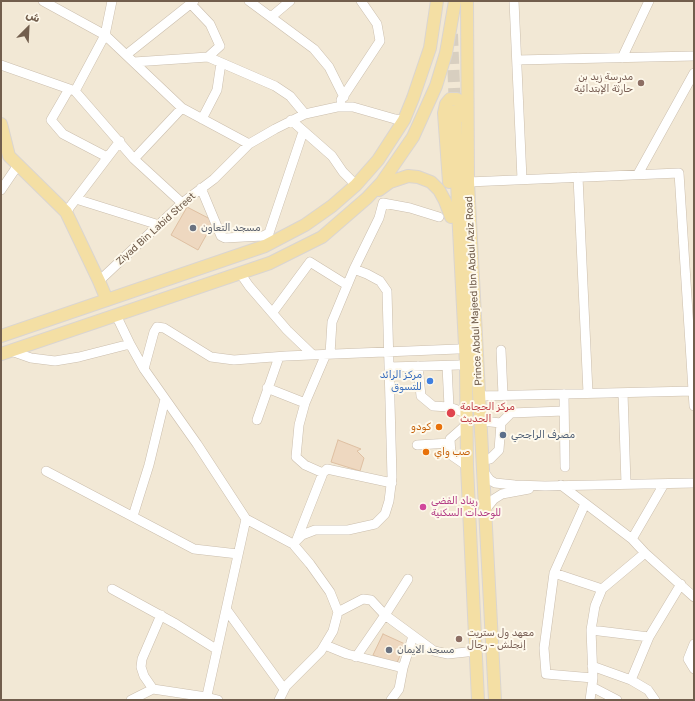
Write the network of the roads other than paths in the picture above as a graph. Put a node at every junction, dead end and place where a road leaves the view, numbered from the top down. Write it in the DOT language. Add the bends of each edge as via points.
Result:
graph roads {
  1 [pos="43,1"];
  2 [pos="112,1"];
  3 [pos="249,1"];
  4 [pos="290,1"];
  5 [pos="437,1"];
  6 [pos="455,1"];
  7 [pos="467,1"];
  8 [pos="514,1"];
  9 [pos="649,1"];
  10 [pos="193,2"];
  11 [pos="362,2"];
  12 [pos="53,4"];
  13 [pos="271,17"];
  14 [pos="105,35"];
  15 [pos="126,55"];
  16 [pos="208,56"];
  17 [pos="694,56"];
  18 [pos="622,58"];
  19 [pos="517,60"];
  20 [pos="134,62"];
  21 [pos="221,63"];
  22 [pos="1,65"];
  23 [pos="694,73"];
  24 [pos="72,90"];
  25 [pos="344,97"];
  26 [pos="337,107"];
  27 [pos="182,108"];
  28 [pos="455,111"];
  29 [pos="305,114"];
  30 [pos="202,119"];
  31 [pos="291,120"];
  32 [pos="404,120"];
  33 [pos="1,125"];
  34 [pos="303,132"];
  35 [pos="468,139"];
  36 [pos="120,141"];
  37 [pos="249,144"];
  38 [pos="107,157"];
  39 [pos="134,159"];
  40 [pos="18,165"];
  41 [pos="638,174"];
  42 [pos="578,177"];
  43 [pos="522,179"];
  44 [pos="468,182"];
  45 [pos="356,186"];
  46 [pos="201,188"];
  47 [pos="1,190"];
  48 [pos="367,198"];
  49 [pos="76,199"];
  50 [pos="182,203"];
  51 [pos="66,212"];
  52 [pos="439,217"];
  53 [pos="451,217"];
  54 [pos="159,225"];
  55 [pos="354,269"];
  56 [pos="240,273"];
  57 [pos="99,281"];
  58 [pos="347,285"];
  59 [pos="107,300"];
  60 [pos="273,312"];
  61 [pos="116,315"];
  62 [pos="1,336"];
  63 [pos="130,344"];
  64 [pos="458,349"];
  65 [pos="501,350"];
  66 [pos="389,352"];
  67 [pos="6,353"];
  68 [pos="328,354"];
  69 [pos="313,355"];
  70 [pos="279,356"];
  71 [pos="692,356"];
  72 [pos="453,365"];
  73 [pos="418,366"];
  74 [pos="390,367"];
  75 [pos="144,369"];
  76 [pos="267,388"];
  77 [pos="693,391"];
  78 [pos="588,393"];
  79 [pos="623,393"];
  80 [pos="564,394"];
  81 [pos="503,395"];
  82 [pos="479,396"];
  83 [pos="165,399"];
  84 [pos="305,403"];
  85 [pos="694,406"];
  86 [pos="449,407"];
  87 [pos="564,411"];
  88 [pos="466,413"];
  89 [pos="257,420"];
  90 [pos="480,421"];
  91 [pos="501,423"];
  92 [pos="450,444"];
  93 [pos="417,445"];
  94 [pos="467,466"];
  95 [pos="483,466"];
  96 [pos="565,467"];
  97 [pos="46,471"];
  98 [pos="323,473"];
  99 [pos="392,483"];
  100 [pos="694,483"];
  101 [pos="626,484"];
  102 [pos="664,484"];
  103 [pos="561,485"];
  104 [pos="544,486"];
  105 [pos="585,504"];
  106 [pos="485,510"];
  107 [pos="133,516"];
  108 [pos="246,519"];
  109 [pos="632,539"];
  110 [pos="295,543"];
  111 [pos="645,553"];
  112 [pos="238,554"];
  113 [pos="554,573"];
  114 [pos="408,578"];
  115 [pos="681,584"];
  116 [pos="112,589"];
  117 [pos="602,589"];
  118 [pos="694,597"];
  119 [pos="226,609"];
  120 [pos="338,612"];
  121 [pos="161,615"];
  122 [pos="385,615"];
  123 [pos="591,630"];
  124 [pos="413,636"];
  125 [pos="649,637"];
  126 [pos="694,644"];
  127 [pos="325,645"];
  128 [pos="216,649"];
  129 [pos="476,651"];
  130 [pos="356,657"];
  131 [pos="592,666"];
  132 [pos="403,668"];
  133 [pos="694,669"];
  134 [pos="631,680"];
  135 [pos="592,682"];
  136 [pos="153,689"];
  137 [pos="284,689"];
  138 [pos="206,698"];
  139 [pos="131,700"];
  140 [pos="218,700"];
  141 [pos="278,700"];
  142 [pos="391,700"];
  143 [pos="478,700"];
  144 [pos="495,700"];
  145 [pos="590,700"];
  146 [pos="617,700"];
  147 [pos="655,700"];
  1 -- 12 [label="street"];
  2 -- 14 [label="street"];
  3 -- 13 [label="street"];
  4 -- 13 [label="street"];
  5 -- 32 [label="main road" via="430,48"];
  6 -- 48 [label="main road" via="436,86 413,137 382,182"];
  7 -- 35 [label="main road, Prince Abdul Majeed Ibn Abdul Aziz Road"];
  8 -- 19 [label="street"];
  9 -- 18 [label="street"];
  10 -- 15 [label="street"];
  10 -- 16 [label="street" via="210,24 220,46"];
  11 -- 25 [label="street" via="377,24 380,41"];
  12 -- 14 [label="street"];
  13 -- 25 [label="street" via="314,49 329,67"];
  14 -- 15 [label="street"];
  14 -- 24 [label="street"];
  15 -- 20 [label="street"];
  16 -- 20 [label="street"];
  16 -- 21 [label="street"];
  17 -- 18 [label="street"];
  18 -- 19 [label="street"];
  19 -- 43 [label="street"];
  20 -- 27 [label="street"];
  21 -- 29 [label="street" via="275,86 290,96"];
  21 -- 30 [label="street" via="217,90"];
  22 -- 24 [label="street"];
  23 -- 41 [label="street"];
  24 -- 36 [label="street"];
  24 -- 38 [label="street" via="51,120 63,134"];
  25 -- 26 [label="street"];
  26 -- 29 [label="street, Ziyad Bin Labid Street"];
  26 -- 32 [label="street, Ziyad Bin Labid Street" via="353,107"];
  27 -- 30 [label="street"];
  27 -- 39 [label="street"];
  28 -- 88 [label="main road, Prince Abdul Majeed Ibn Abdul Aziz Road"];
  29 -- 31 [label="street, Ziyad Bin Labid Street"];
  30 -- 37 [label="street"];
  31 -- 34 [label="street"];
  31 -- 37 [label="street, Ziyad Bin Labid Street"];
  32 -- 45 [label="main road" via="378,160"];
  33 -- 40 [label="main road" via="9,156"];
  34 -- 45 [label="street" via="332,156"];
  34 -- 46 [label="street" via="269,233 263,236 221,236"];
  35 -- 44 [label="main road, Prince Abdul Majeed Ibn Abdul Aziz Road"];
  35 -- 53 [label="main road" via="460,102 457,99 450,99 444,113"];
  36 -- 38 [label="street"];
  36 -- 39 [label="street"];
  37 -- 46 [label="street, Ziyad Bin Labid Street" via="214,179"];
  38 -- 49 [label="street"];
  39 -- 50 [label="street"];
  40 -- 47 [label="street"];
  40 -- 51 [label="main road"];
  41 -- 42 [label="street"];
  41 -- 71 [label="street" via="679,173"];
  42 -- 43 [label="street"];
  42 -- 78 [label="street"];
  43 -- 44 [label="street"];
  44 -- 82 [label="main road, Prince Abdul Majeed Ibn Abdul Aziz Road"];
  45 -- 59 [label="main road" via="305,225 265,246"];
  46 -- 50 [label="street, Ziyad Bin Labid Street"];
  48 -- 53 [label="main road" via="390,182 408,176 418,177 431,182 439,190"];
  48 -- 56 [label="main road" via="322,237 270,263"];
  49 -- 51 [label="street"];
  49 -- 54 [label="street"];
  50 -- 54 [label="street, Ziyad Bin Labid Street"];
  51 -- 57 [label="main road"];
  52 -- 55 [label="street" via="383,203 379,218"];
  53 -- 64 [label="main road"];
  54 -- 57 [label="street, Ziyad Bin Labid Street"];
  55 -- 58 [label="street"];
  55 -- 66 [label="street" via="380,281 387,291"];
  56 -- 60 [label="street"];
  56 -- 61 [label="main road"];
  57 -- 59 [label="main road"];
  58 -- 60 [label="street" via="310,262"];
  58 -- 68 [label="street" via="332,322"];
  59 -- 62 [label="main road"];
  60 -- 69 [label="street" via="287,330"];
  61 -- 63 [label="street"];
  61 -- 67 [label="main road"];
  63 -- 67 [label="street" via="54,361"];
  63 -- 75 [label="street"];
  64 -- 66 [label="street"];
  64 -- 72 [label="main road"];
  65 -- 81 [label="street"];
  66 -- 68 [label="street"];
  66 -- 74 [label="street"];
  68 -- 69 [label="street"];
  68 -- 84 [label="street"];
  69 -- 70 [label="street"];
  70 -- 75 [label="street" via="234,360 211,357 164,328 157,327"];
  70 -- 76 [label="street"];
  71 -- 77 [label="street"];
  72 -- 73 [label="street"];
  72 -- 86 [label="street"];
  72 -- 88 [label="main road" via="459,371"];
  73 -- 74 [label="street"];
  73 -- 86 [label="street" via="421,396 433,406"];
  74 -- 99 [label="street"];
  75 -- 83 [label="street"];
  76 -- 84 [label="street"];
  76 -- 89 [label="street"];
  77 -- 79 [label="street"];
  77 -- 85 [label="street"];
  78 -- 79 [label="street"];
  78 -- 80 [label="street"];
  79 -- 101 [label="street"];
  80 -- 81 [label="street"];
  80 -- 87 [label="street"];
  81 -- 82 [label="street"];
  82 -- 90 [label="main road, Prince Abdul Majeed Ibn Abdul Aziz Road"];
  83 -- 107 [label="street"];
  83 -- 108 [label="street"];
  84 -- 98 [label="street" via="299,425 296,457 305,465"];
  86 -- 88 [label="street"];
  87 -- 91 [label="street" via="513,413"];
  87 -- 96 [label="street"];
  88 -- 92 [label="street" via="451,437"];
  88 -- 94 [label="main road, Prince Abdul Majeed Ibn Abdul Aziz Road"];
  90 -- 91 [label="street"];
  90 -- 95 [label="main road, Prince Abdul Majeed Ibn Abdul Aziz Road"];
  91 -- 95 [label="street" via="499,450"];
  92 -- 93 [label="street"];
  92 -- 94 [label="street" via="451,455"];
  94 -- 129 [label="main road, Prince Abdul Majeed Ibn Abdul Aziz Road"];
  95 -- 104 [label="street" via="490,480 495,483"];
  95 -- 106 [label="main road, Prince Abdul Majeed Ibn Abdul Aziz Road"];
  97 -- 107 [label="street"];
  98 -- 99 [label="street" via="327,469 334,470"];
  98 -- 110 [label="street"];
  99 -- 110 [label="street" via="390,501 385,514 375,524 348,530 315,530 302,535"];
  100 -- 102 [label="street"];
  101 -- 102 [label="street"];
  101 -- 103 [label="street"];
  102 -- 109 [label="street"];
  103 -- 104 [label="street"];
  103 -- 105 [label="street"];
  104 -- 106 [label="street" via="502,494"];
  105 -- 109 [label="street"];
  105 -- 113 [label="street"];
  106 -- 144 [label="main road, Prince Abdul Majeed Ibn Abdul Aziz Road"];
  107 -- 112 [label="street" via="194,549"];
  108 -- 110 [label="street"];
  108 -- 112 [label="street"];
  109 -- 111 [label="street"];
  110 -- 120 [label="street" via="330,592"];
  111 -- 115 [label="street"];
  111 -- 117 [label="street"];
  112 -- 119 [label="street"];
  113 -- 117 [label="street"];
  113 -- 135 [label="street" via="544,648 546,674"];
  114 -- 122 [label="street"];
  115 -- 118 [label="street"];
  115 -- 125 [label="street"];
  116 -- 121 [label="street"];
  117 -- 123 [label="street" via="595,606"];
  119 -- 128 [label="street"];
  119 -- 137 [label="street"];
  120 -- 122 [label="street" via="363,599 371,600"];
  120 -- 127 [label="street"];
  121 -- 128 [label="street"];
  121 -- 136 [label="street" via="142,658 141,667"];
  122 -- 124 [label="street"];
  122 -- 130 [label="street"];
  123 -- 125 [label="street"];
  123 -- 131 [label="street"];
  124 -- 129 [label="street" via="434,651 448,654"];
  124 -- 132 [label="street"];
  125 -- 134 [label="street"];
  126 -- 133 [label="street" via="688,659"];
  127 -- 130 [label="street"];
  127 -- 137 [label="street"];
  128 -- 138 [label="street"];
  129 -- 143 [label="main road, Prince Abdul Majeed Ibn Abdul Aziz Road"];
  130 -- 132 [label="street"];
  131 -- 134 [label="street"];
  131 -- 135 [label="street"];
  132 -- 142 [label="street" via="399,689"];
  134 -- 147 [label="street" via="648,690"];
  135 -- 145 [label="street"];
  135 -- 146 [label="street"];
  136 -- 138 [label="street"];
  136 -- 139 [label="street"];
  137 -- 141 [label="street"];
  138 -- 140 [label="street"];
}
